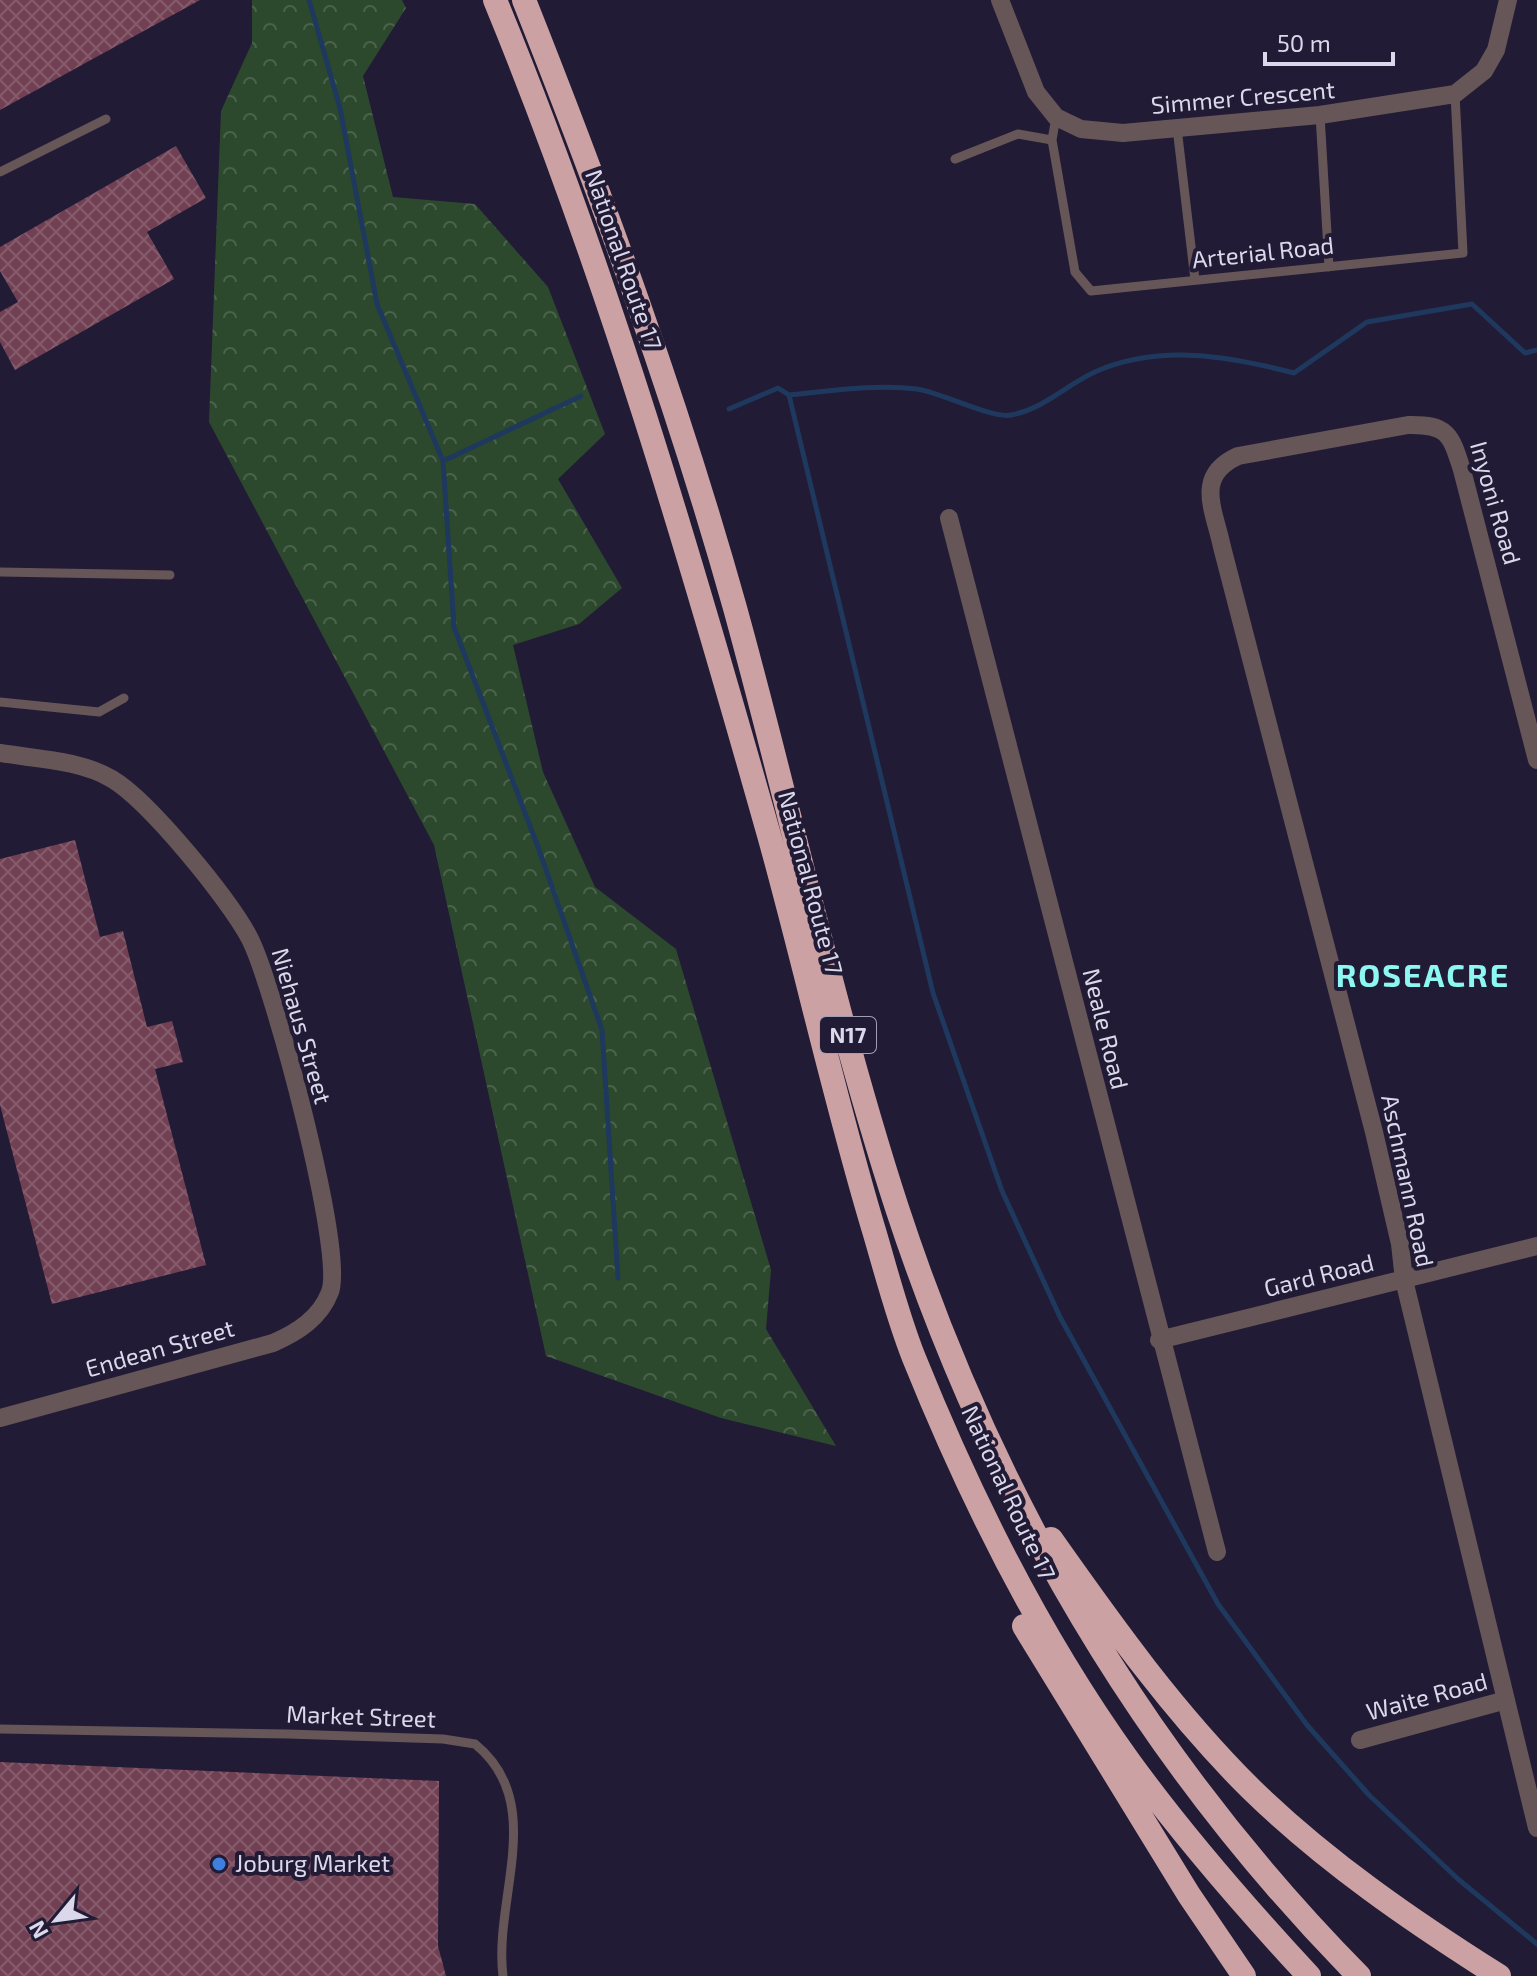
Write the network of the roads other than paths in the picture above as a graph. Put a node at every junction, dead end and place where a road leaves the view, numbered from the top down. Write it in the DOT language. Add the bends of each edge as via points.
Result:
graph roads {
  1 [pos="495,0"];
  2 [pos="524,0"];
  3 [pos="1000,0"];
  4 [pos="1508,0"];
  5 [pos="1455,94"];
  6 [pos="1320,115"];
  7 [pos="1056,117"];
  8 [pos="106,119"];
  9 [pos="1177,128"];
  10 [pos="1052,140"];
  11 [pos="955,159"];
  12 [pos="0,172"];
  13 [pos="1329,267"];
  14 [pos="1195,280"];
  15 [pos="949,518"];
  16 [pos="1222,547"];
  17 [pos="0,572"];
  18 [pos="170,575"];
  19 [pos="124,698"];
  20 [pos="0,702"];
  21 [pos="0,753"];
  22 [pos="1537,760"];
  23 [pos="1537,1246"];
  24 [pos="1404,1280"];
  25 [pos="323,1306"];
  26 [pos="1159,1340"];
  27 [pos="913,1355"];
  28 [pos="0,1418"];
  29 [pos="1002,1468"];
  30 [pos="1217,1552"];
  31 [pos="1506,1700"];
  32 [pos="0,1729"];
  33 [pos="1360,1740"];
  34 [pos="1537,1828"];
  35 [pos="503,1976"];
  36 [pos="1244,1976"];
  37 [pos="1309,1976"];
  38 [pos="1359,1976"];
  39 [pos="1499,1976"];
  1 -- 27 [label="highway, National Route 17 / N17" via="605,286 680,524 859,1183"];
  2 -- 29 [label="highway, N17" via="645,324 700,493 898,1209 935,1313"];
  3 -- 7 [label="street" via="1036,92"];
  4 -- 5 [label="street" via="1496,50 1484,71"];
  5 -- 6 [label="street, Simmer Crescent"];
  5 -- 13 [label="lane, Arterial Road" via="1463,253"];
  6 -- 9 [label="street, Simmer Crescent"];
  6 -- 13 [label="lane"];
  7 -- 9 [label="street, Simmer Crescent" via="1104,133"];
  7 -- 10 [label="lane, Arterial Road"];
  8 -- 12 [label="lane"];
  9 -- 14 [label="lane"];
  10 -- 11 [label="lane" via="1018,134"];
  10 -- 14 [label="lane, Arterial Road" via="1075,272 1091,291"];
  13 -- 14 [label="lane, Arterial Road"];
  15 -- 26 [label="street, Neale Road"];
  16 -- 22 [label="street, Inyoni Road" via="1209,483 1225,462 1408,425 1429,424 1445,431 1462,470"];
  16 -- 24 [label="street, Aschmann Road" via="1374,1132"];
  17 -- 18 [label="lane"];
  19 -- 20 [label="lane" via="99,712"];
  21 -- 25 [label="street, Niehaus Street" via="78,766 113,779 216,889 248,935 268,980 330,1235 331,1289"];
  23 -- 24 [label="street, Gard Road"];
  24 -- 26 [label="street, Gard Road"];
  24 -- 31 [label="street, Aschmann Road"];
  25 -- 28 [label="street, Endean Street" via="295,1333 273,1343"];
  26 -- 30 [label="street, Neale Road"];
  27 -- 36 [label="highway" via="939,1446 1000,1582 1109,1767"];
  27 -- 37 [label="highway, National Route 17 / N17" via="1029,1603 1125,1756 1235,1894"];
  29 -- 38 [label="highway, N17" via="1067,1596 1146,1722 1265,1877"];
  29 -- 39 [label="highway" via="1108,1621 1253,1790 1378,1896"];
  31 -- 33 [label="street, Waite Road"];
  31 -- 34 [label="street, Aschmann Road"];
  32 -- 35 [label="lane, Market Street" via="288,1734 475,1744 500,1771 514,1817"];
}
